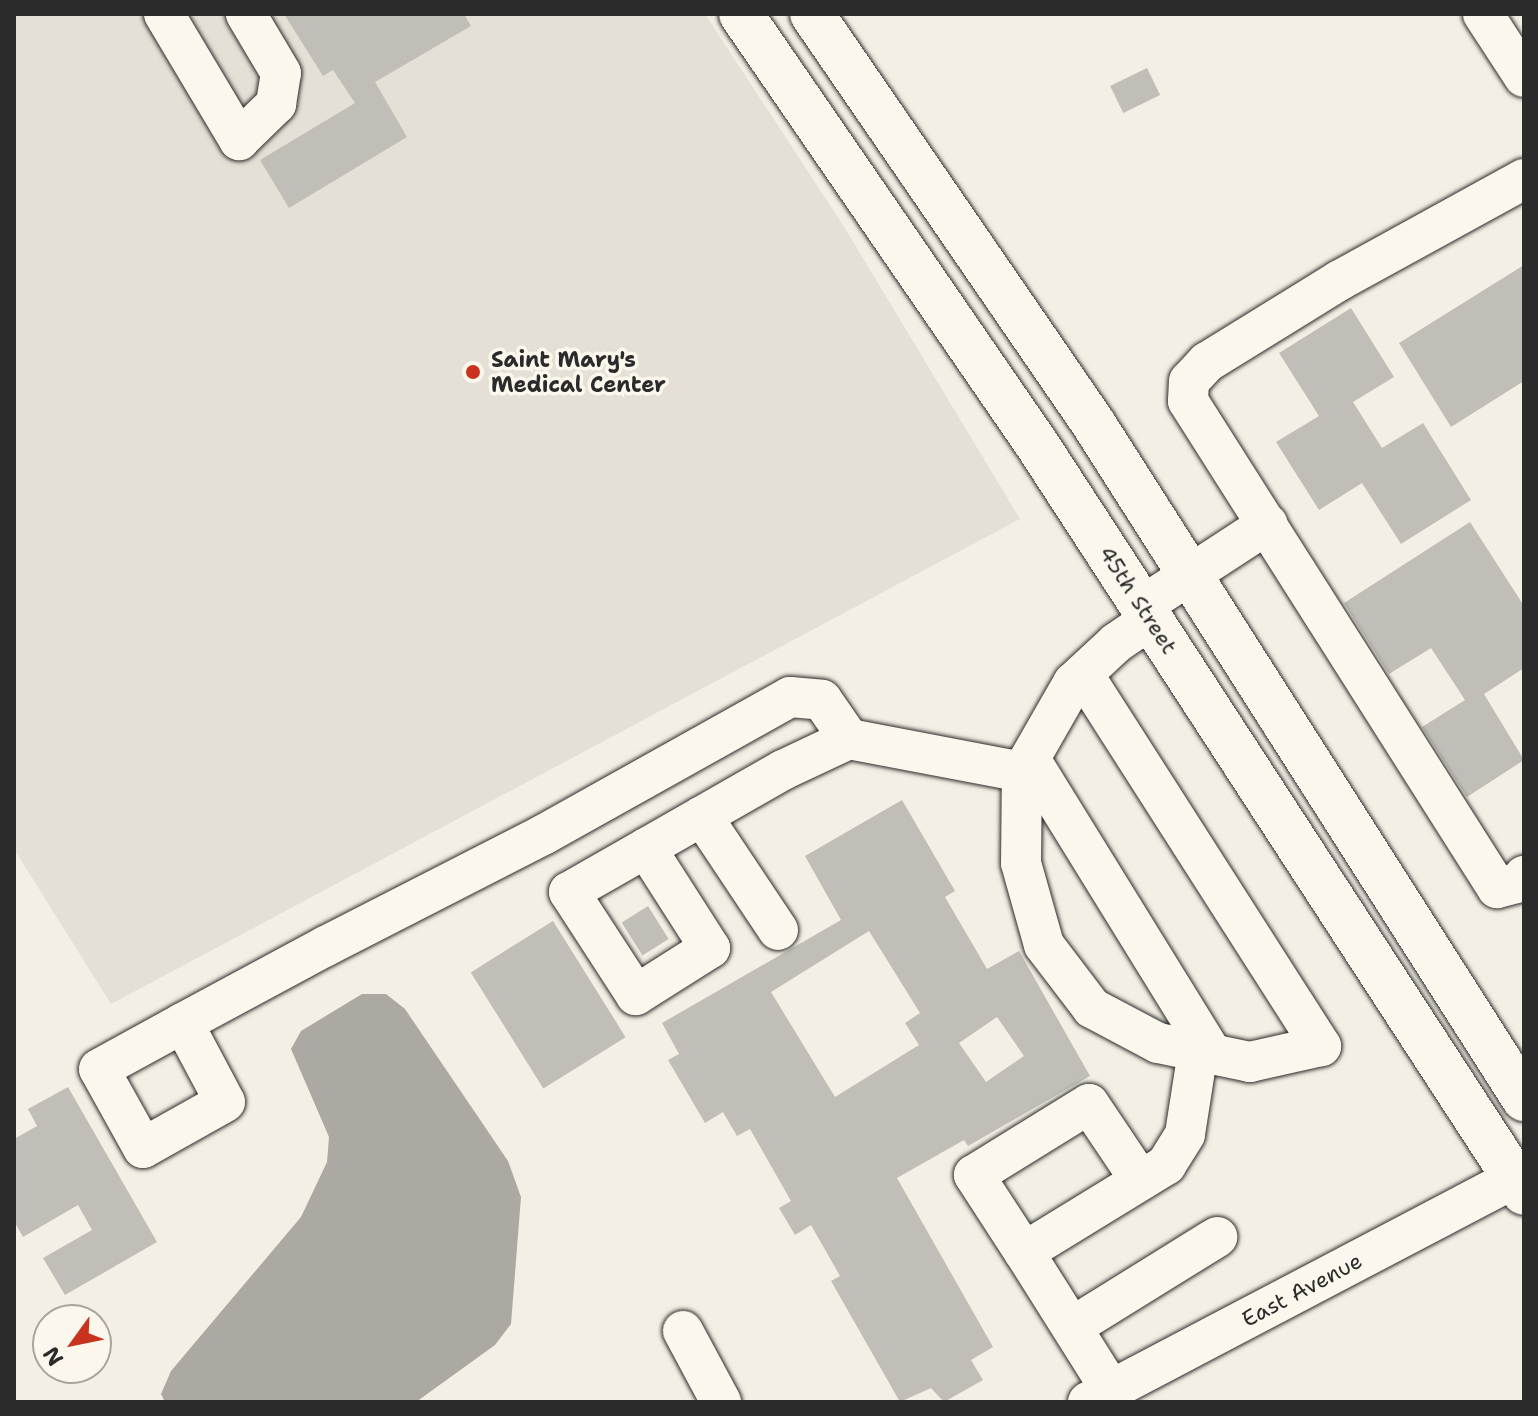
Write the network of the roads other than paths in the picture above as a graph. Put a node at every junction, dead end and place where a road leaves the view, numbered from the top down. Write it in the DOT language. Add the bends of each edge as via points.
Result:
graph roads {
  1 [pos="164,14"];
  2 [pos="246,14"];
  3 [pos="741,14"];
  4 [pos="812,14"];
  5 [pos="1483,14"];
  6 [pos="1524,77"];
  7 [pos="1524,179"];
  8 [pos="1268,524"];
  9 [pos="1190,575"];
  10 [pos="1146,613"];
  11 [pos="1083,674"];
  12 [pos="849,739"];
  13 [pos="1026,765"];
  14 [pos="702,816"];
  15 [pos="543,835"];
  16 [pos="646,848"];
  17 [pos="1524,876"];
  18 [pos="576,888"];
  19 [pos="778,930"];
  20 [pos="183,1023"];
  21 [pos="1205,1053"];
  22 [pos="1524,1099"];
  23 [pos="1140,1180"];
  24 [pos="1519,1185"];
  25 [pos="1217,1237"];
  26 [pos="1024,1252"];
  27 [pos="1072,1327"];
  28 [pos="683,1331"];
  29 [pos="1099,1398"];
  30 [pos="721,1402"];
  1 -- 2 [label="street" via="239,140 276,104 281,73"];
  3 -- 10 [label="main road, 45th Street"];
  4 -- 9 [label="main road" via="1093,423"];
  5 -- 6 [label="street"];
  7 -- 8 [label="street" via="1340,280 1207,362 1189,381 1188,401"];
  8 -- 9 [label="street"];
  8 -- 17 [label="street" via="1497,888 1521,882"];
  9 -- 10 [label="street"];
  9 -- 22 [label="main road"];
  10 -- 11 [label="street"];
  10 -- 24 [label="main road, 45th Street"];
  11 -- 13 [label="street"];
  11 -- 21 [label="street" via="1321,1046 1250,1062"];
  12 -- 13 [label="street"];
  12 -- 14 [label="street"];
  12 -- 15 [label="street" via="822,700 790,697"];
  13 -- 21 [label="street"];
  13 -- 21 [label="street" via="1021,863 1044,945 1092,1008 1158,1043"];
  14 -- 16 [label="street"];
  14 -- 19 [label="street"];
  15 -- 18 [label="street"];
  15 -- 20 [label="street"];
  16 -- 18 [label="street"];
  16 -- 18 [label="street" via="710,948 636,995 569,892"];
  21 -- 23 [label="street" via="1185,1134 1166,1165"];
  23 -- 26 [label="street"];
  23 -- 26 [label="street" via="1089,1104 974,1175"];
  24 -- 29 [label="street, East Avenue"];
  25 -- 27 [label="street"];
  26 -- 27 [label="street"];
  27 -- 29 [label="street"];
  28 -- 30 [label="street"];
}
